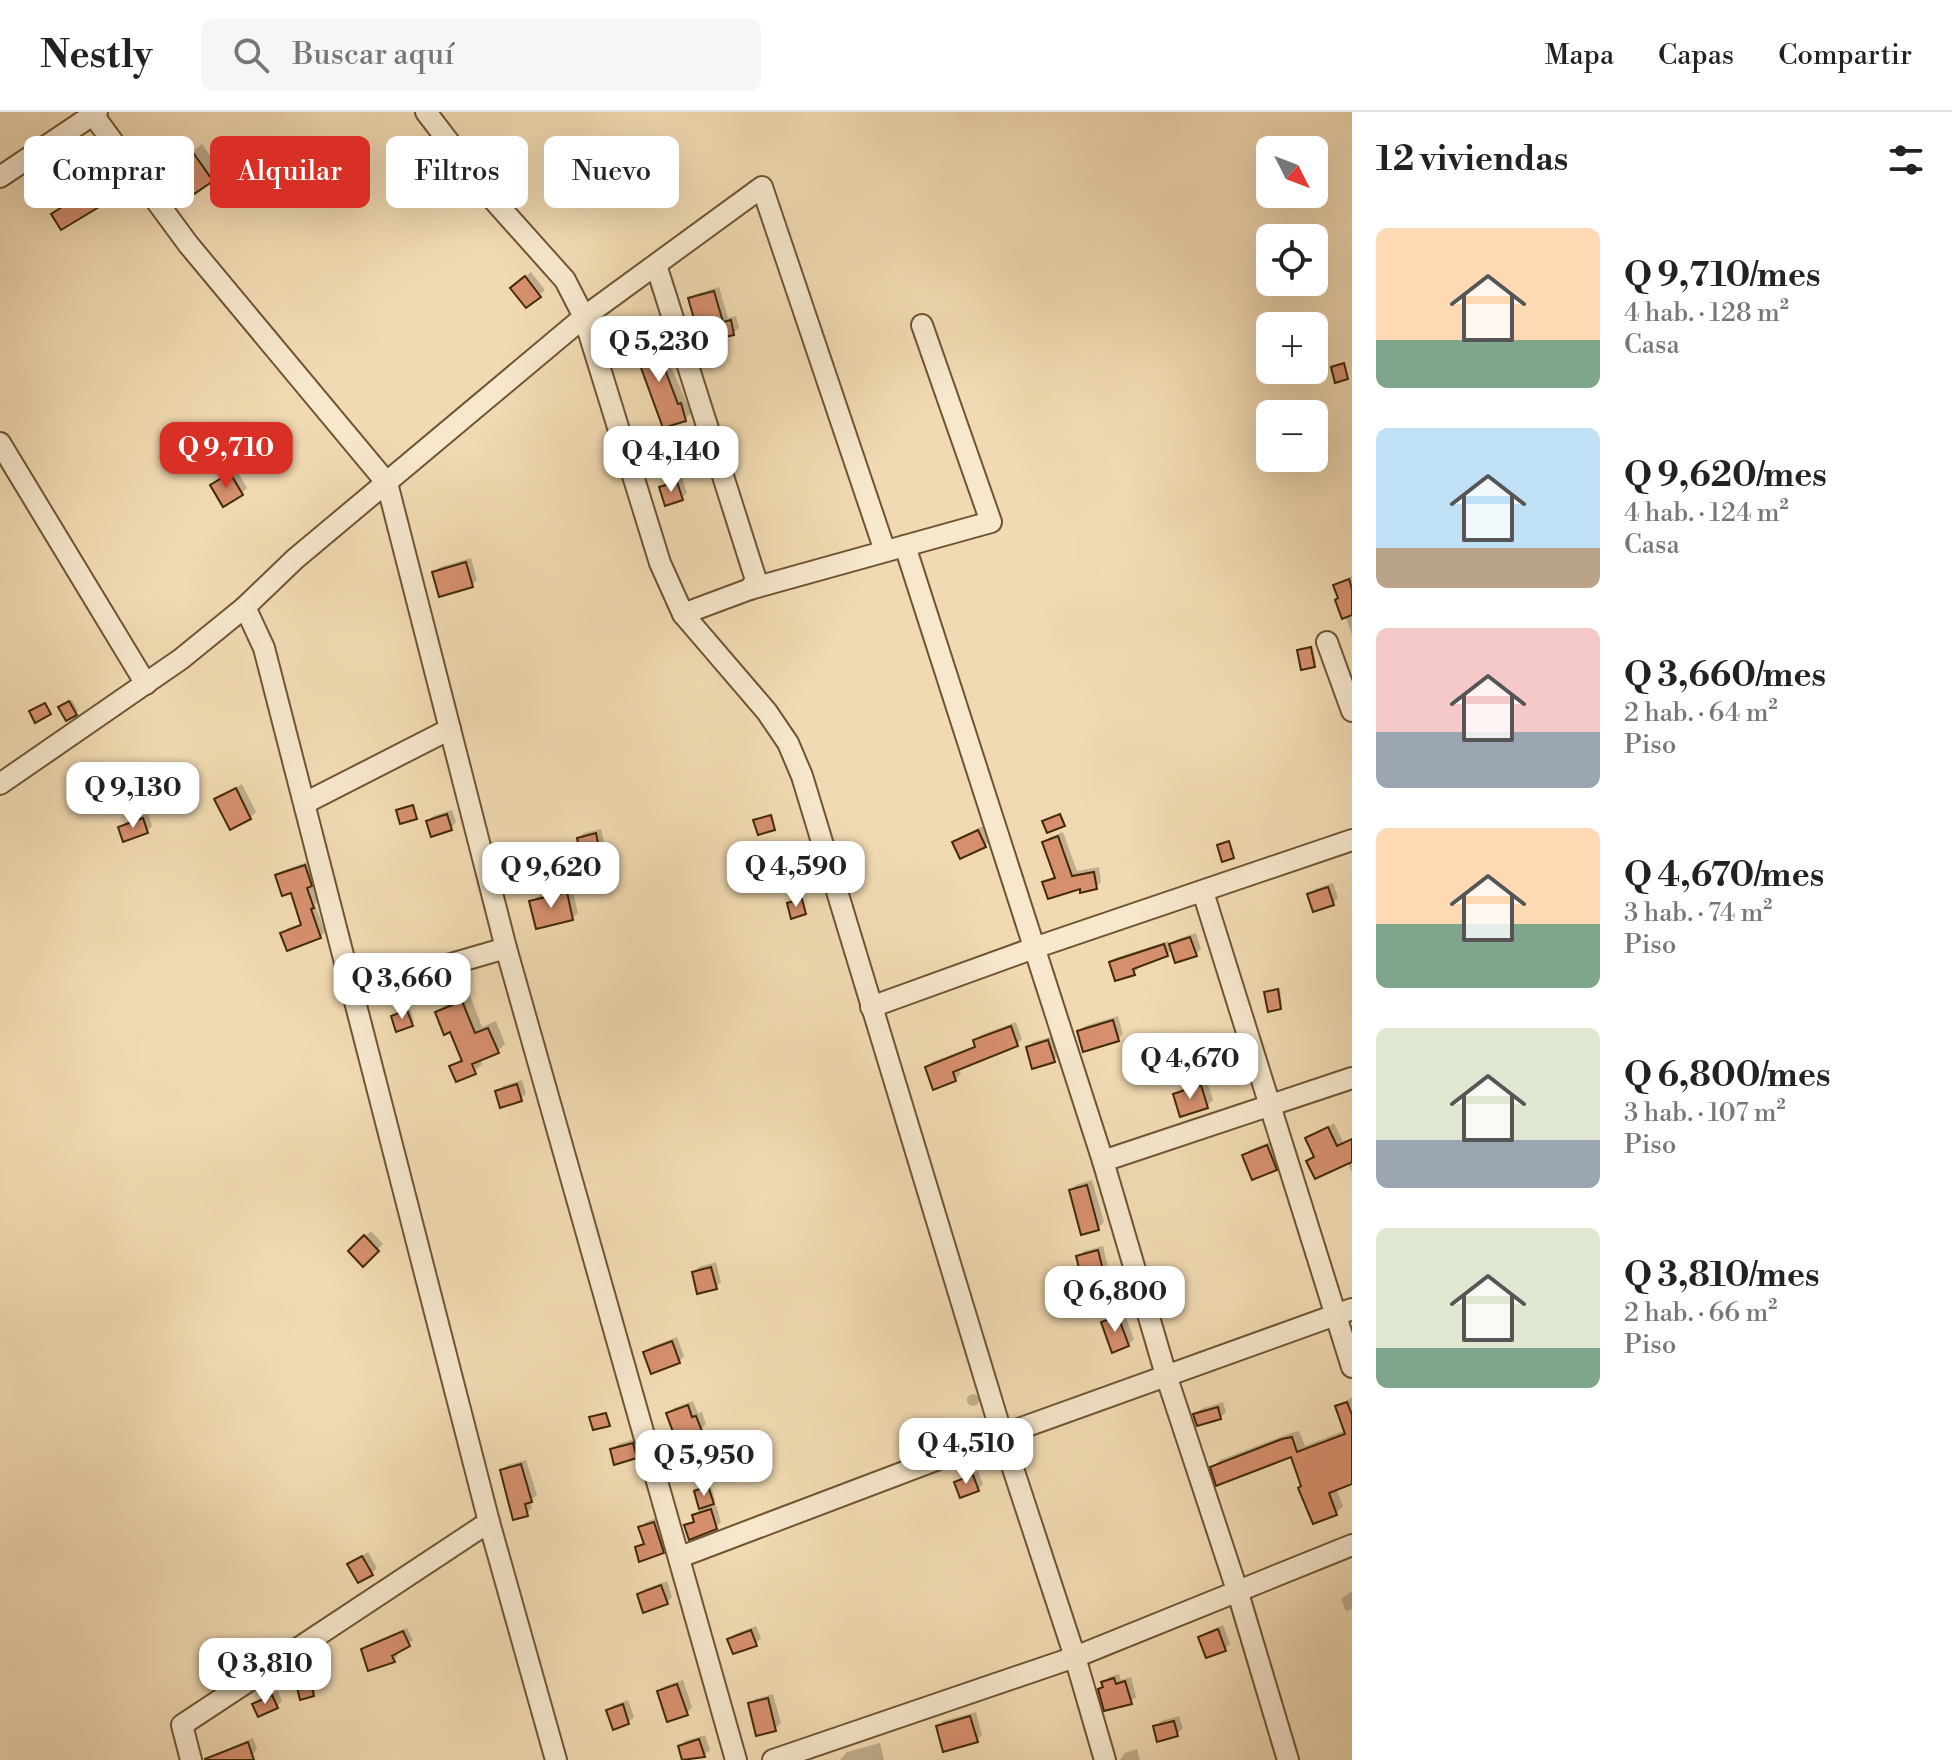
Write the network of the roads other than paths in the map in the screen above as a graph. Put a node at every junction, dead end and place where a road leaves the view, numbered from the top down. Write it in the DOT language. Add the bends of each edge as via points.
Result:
graph roads {
  1 [pos="426,112"];
  2 [pos="94,113"];
  3 [pos="0,177"];
  4 [pos="656,265"];
  5 [pos="584,317"];
  6 [pos="922,325"];
  7 [pos="0,443"];
  8 [pos="387,483"];
  9 [pos="895,549"];
  10 [pos="750,589"];
  11 [pos="245,607"];
  12 [pos="683,614"];
  13 [pos="1327,642"];
  14 [pos="146,684"];
  15 [pos="1352,711"];
  16 [pos="450,729"];
  17 [pos="0,784"];
  18 [pos="305,803"];
  19 [pos="1352,840"];
  20 [pos="1203,892"];
  21 [pos="506,948"];
  22 [pos="1034,948"];
  23 [pos="354,992"];
  24 [pos="871,1007"];
  25 [pos="1352,1078"];
  26 [pos="1269,1106"];
  27 [pos="1103,1161"];
  28 [pos="1344,1312"];
  29 [pos="1352,1367"];
  30 [pos="1166,1375"];
  31 [pos="1002,1435"];
  32 [pos="489,1522"];
  33 [pos="1352,1545"];
  34 [pos="680,1557"];
  35 [pos="1238,1593"];
  36 [pos="1075,1657"];
  37 [pos="191,1760"];
  38 [pos="556,1760"];
  39 [pos="736,1760"];
  40 [pos="773,1760"];
  41 [pos="1105,1760"];
  42 [pos="1288,1760"];
  1 -- 5 [label="street" via="490,196 565,280"];
  2 -- 3 [label="street"];
  2 -- 8 [label="street" via="188,244"];
  4 -- 5 [label="street"];
  4 -- 9 [label="street" via="762,187"];
  4 -- 10 [label="street" via="756,580"];
  5 -- 8 [label="street"];
  5 -- 12 [label="street" via="660,563"];
  6 -- 9 [label="street" via="991,522"];
  7 -- 14 [label="street"];
  8 -- 11 [label="street"];
  8 -- 16 [label="street"];
  9 -- 10 [label="street"];
  9 -- 22 [label="street"];
  10 -- 12 [label="street"];
  11 -- 14 [label="street"];
  11 -- 18 [label="street" via="264,648"];
  12 -- 24 [label="street" via="788,743"];
  13 -- 15 [label="street"];
  14 -- 17 [label="street"];
  16 -- 18 [label="street"];
  16 -- 21 [label="street"];
  18 -- 23 [label="street"];
  19 -- 20 [label="street"];
  20 -- 22 [label="street"];
  20 -- 26 [label="street"];
  21 -- 23 [label="street"];
  21 -- 34 [label="street"];
  22 -- 24 [label="street"];
  22 -- 27 [label="street"];
  23 -- 32 [label="street"];
  24 -- 31 [label="street"];
  25 -- 26 [label="street"];
  26 -- 27 [label="street"];
  26 -- 28 [label="street"];
  27 -- 30 [label="street"];
  28 -- 29 [label="street"];
  28 -- 30 [label="street"];
  30 -- 31 [label="street"];
  30 -- 35 [label="street"];
  31 -- 34 [label="street"];
  31 -- 36 [label="street"];
  32 -- 37 [label="street" via="182,1725"];
  32 -- 38 [label="street"];
  33 -- 35 [label="street"];
  34 -- 39 [label="street"];
  35 -- 36 [label="street"];
  35 -- 42 [label="street"];
  36 -- 40 [label="street"];
  36 -- 41 [label="street"];
}
